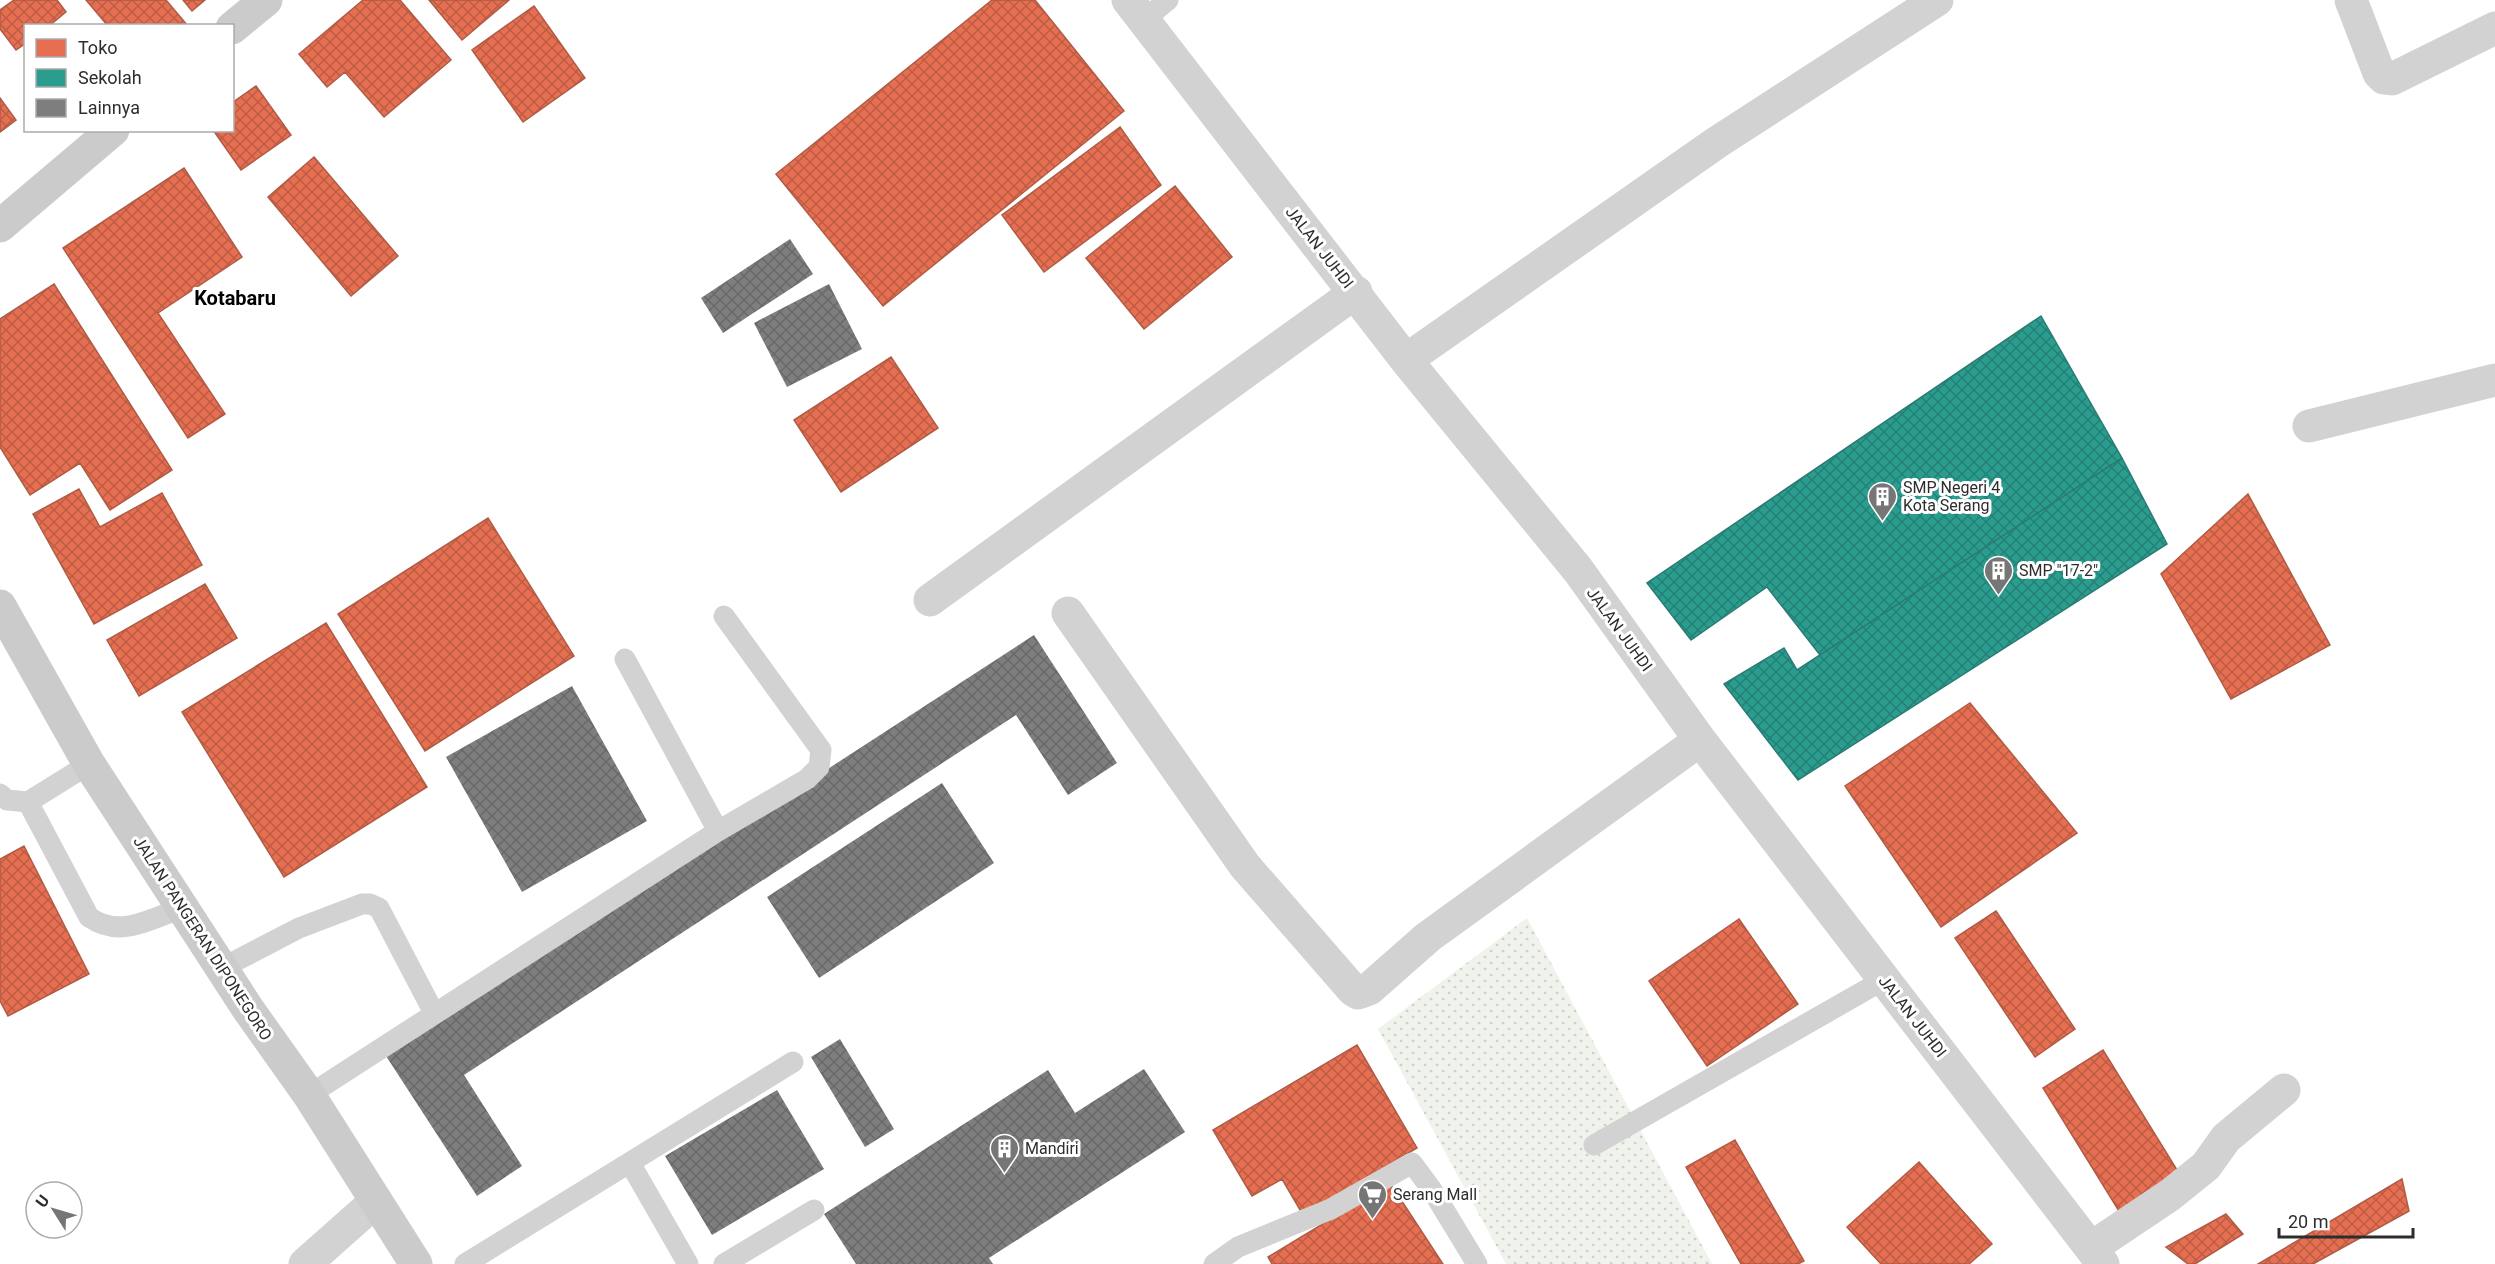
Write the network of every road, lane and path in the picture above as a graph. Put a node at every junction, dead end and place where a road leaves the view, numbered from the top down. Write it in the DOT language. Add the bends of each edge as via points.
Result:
graph roads {
  1 [pos="266,0"];
  2 [pos="1937,0"];
  3 [pos="2351,0"];
  4 [pos="1146,7"];
  5 [pos="234,26"];
  6 [pos="2495,28"];
  7 [pos="111,132"];
  8 [pos="0,226"];
  9 [pos="1356,292"];
  10 [pos="1406,360"];
  11 [pos="2495,380"];
  12 [pos="2309,426"];
  13 [pos="930,600"];
  14 [pos="0,606"];
  15 [pos="1068,614"];
  16 [pos="724,616"];
  17 [pos="625,659"];
  18 [pos="1700,740"];
  19 [pos="89,764"];
  20 [pos="0,794"];
  21 [pos="28,802"];
  22 [pos="718,831"];
  23 [pos="182,908"];
  24 [pos="222,968"];
  25 [pos="1885,979"];
  26 [pos="434,1013"];
  27 [pos="793,1062"];
  28 [pos="2284,1090"];
  29 [pos="309,1095"];
  30 [pos="1594,1145"];
  31 [pos="630,1163"];
  32 [pos="375,1202"];
  33 [pos="814,1210"];
  34 [pos="2097,1256"];
  35 [pos="304,1264"];
  36 [pos="416,1264"];
  37 [pos="465,1264"];
  38 [pos="688,1264"];
  39 [pos="724,1264"];
  40 [pos="1214,1264"];
  41 [pos="1477,1264"];
  1 -- 5 [label="main road"];
  2 -- 10 [label="street" via="1716,143"];
  3 -- 6 [label="street" via="2384,78 2392,79"];
  4 -- 9 [label="street, JALAN JUHDI"];
  7 -- 8 [label="main road"];
  9 -- 10 [label="street, JALAN JUHDI"];
  9 -- 13 [label="street"];
  10 -- 18 [label="street, JALAN JUHDI" via="1578,570"];
  11 -- 12 [label="street"];
  14 -- 19 [label="main road, JALAN PANGERAN DIPONEGORO"];
  15 -- 18 [label="street" via="1245,866 1358,993 1370,989 1428,937"];
  16 -- 22 [label="lane" via="821,750 819,767 807,779"];
  17 -- 22 [label="lane"];
  18 -- 25 [label="street, JALAN JUHDI"];
  19 -- 21 [label="lane"];
  19 -- 23 [label="main road, JALAN PANGERAN DIPONEGORO"];
  20 -- 21 [label="lane" via="7,800"];
  21 -- 23 [label="lane" via="89,917 102,927 127,928"];
  22 -- 26 [label="lane"];
  23 -- 24 [label="main road, JALAN PANGERAN DIPONEGORO"];
  24 -- 26 [label="lane" via="299,928 370,904 379,908"];
  24 -- 29 [label="main road, JALAN PANGERAN DIPONEGORO"];
  25 -- 30 [label="lane"];
  25 -- 34 [label="street, JALAN JUHDI"];
  26 -- 29 [label="lane"];
  27 -- 31 [label="lane"];
  28 -- 34 [label="street" via="2226,1138 2206,1166"];
  29 -- 32 [label="main road, JALAN PANGERAN DIPONEGORO"];
  31 -- 37 [label="lane"];
  31 -- 38 [label="lane"];
  32 -- 35 [label="street"];
  32 -- 36 [label="main road, JALAN PANGERAN DIPONEGORO"];
  33 -- 39 [label="lane"];
  40 -- 41 [label="lane" via="1238,1247 1331,1209 1412,1163"];
}
